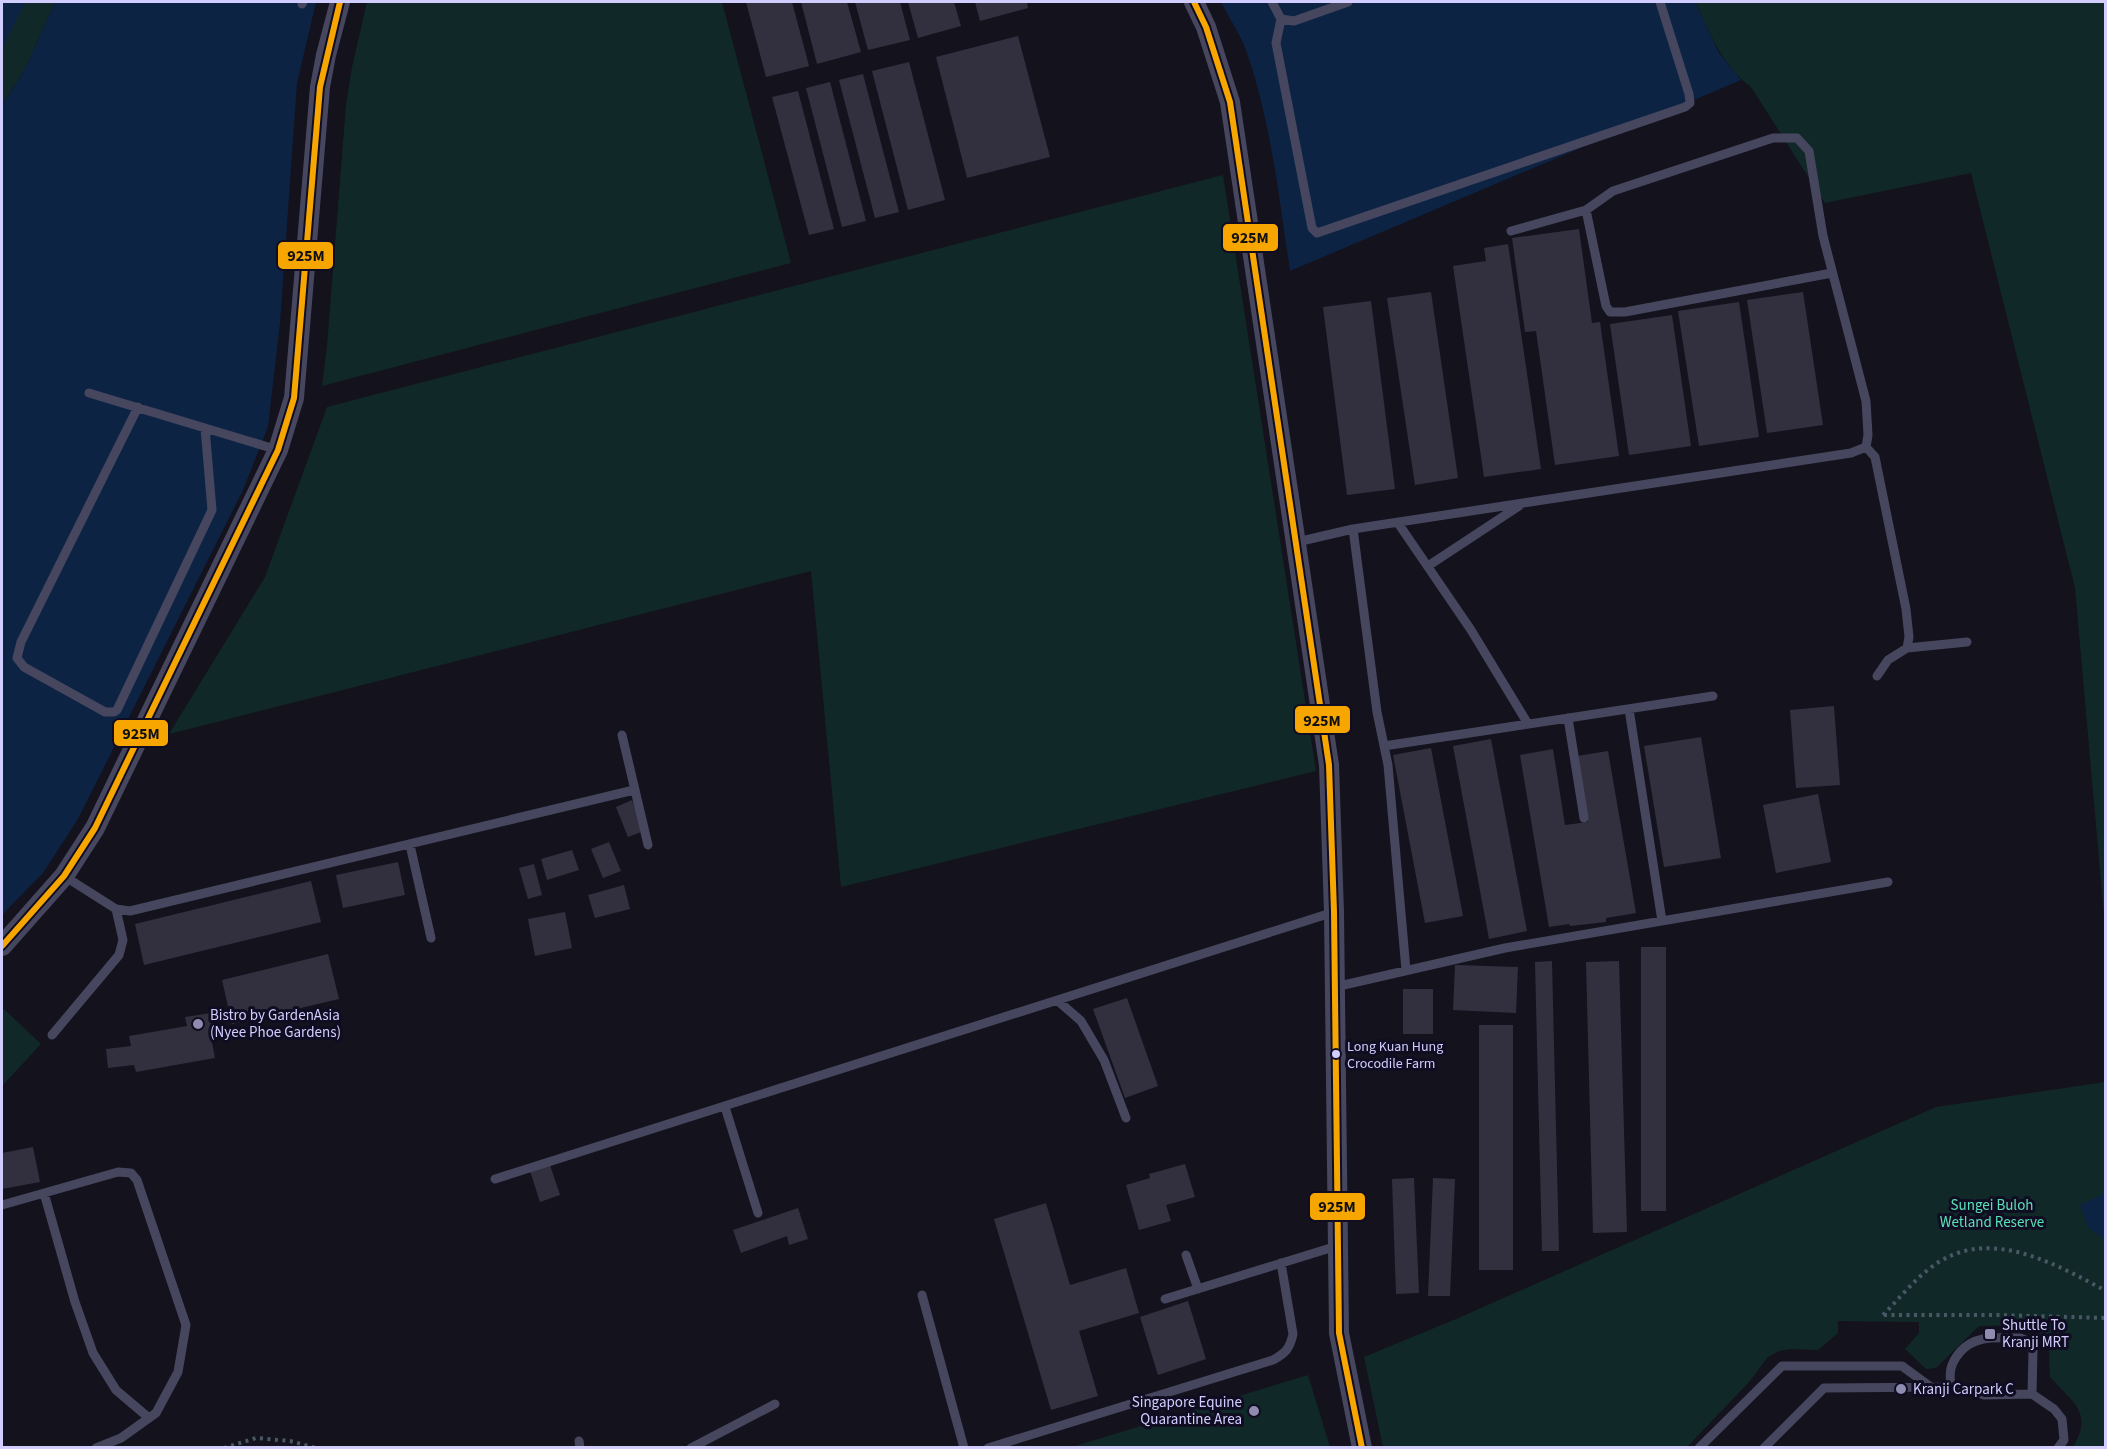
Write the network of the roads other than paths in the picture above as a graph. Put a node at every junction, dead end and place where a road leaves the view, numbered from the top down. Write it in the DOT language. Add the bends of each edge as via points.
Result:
graph roads {
  1 [pos="340,2"];
  2 [pos="1194,2"];
  3 [pos="1272,2"];
  4 [pos="1348,2"];
  5 [pos="1660,2"];
  6 [pos="1281,19"];
  7 [pos="1586,210"];
  8 [pos="1511,231"];
  9 [pos="1832,273"];
  10 [pos="89,393"];
  11 [pos="138,407"];
  12 [pos="205,428"];
  13 [pos="1866,447"];
  14 [pos="278,450"];
  15 [pos="1521,504"];
  16 [pos="1398,522"];
  17 [pos="1353,529"];
  18 [pos="1297,542"];
  19 [pos="1428,566"];
  20 [pos="1967,642"];
  21 [pos="1907,648"];
  22 [pos="1877,676"];
  23 [pos="1713,696"];
  24 [pos="1629,709"];
  25 [pos="1568,718"];
  26 [pos="1528,724"];
  27 [pos="622,735"];
  28 [pos="1384,746"];
  29 [pos="634,790"];
  30 [pos="1584,818"];
  31 [pos="410,844"];
  32 [pos="648,844"];
  33 [pos="63,876"];
  34 [pos="1888,882"];
  35 [pos="116,909"];
  36 [pos="1334,912"];
  37 [pos="1662,921"];
  38 [pos="430,938"];
  39 [pos="2,946"];
  40 [pos="1406,970"];
  41 [pos="1335,987"];
  42 [pos="1058,1001"];
  43 [pos="52,1035"];
  44 [pos="725,1107"];
  45 [pos="1126,1118"];
  46 [pos="495,1179"];
  47 [pos="44,1192"];
  48 [pos="2,1205"];
  49 [pos="758,1213"];
  50 [pos="1338,1246"];
  51 [pos="1186,1255"];
  52 [pos="1281,1263"];
  53 [pos="1198,1289"];
  54 [pos="922,1295"];
  55 [pos="1165,1299"];
  56 [pos="1952,1387"];
  57 [pos="1932,1388"];
  58 [pos="2032,1394"];
  59 [pos="775,1404"];
  60 [pos="149,1418"];
  61 [pos="96,1448"];
  62 [pos="691,1448"];
  63 [pos="964,1448"];
  64 [pos="988,1448"];
  65 [pos="1362,1448"];
  66 [pos="1700,1448"];
  67 [pos="1764,1448"];
  68 [pos="2058,1448"];
  1 -- 14 [label="street" via="320,87 294,398"];
  2 -- 18 [label="street" via="1230,102"];
  3 -- 6 [label="lane"];
  4 -- 6 [label="lane" via="1294,21"];
  5 -- 6 [label="lane" via="1689,94 1690,103 1685,107 1317,233 1312,228 1276,43"];
  7 -- 8 [label="lane"];
  7 -- 9 [label="lane" via="1610,312"];
  7 -- 9 [label="lane" via="1613,192 1773,138 1797,138 1809,151"];
  9 -- 13 [label="lane" via="1866,401"];
  10 -- 11 [label="lane"];
  11 -- 12 [label="lane"];
  11 -- 12 [label="lane" via="21,642 17,658 24,667 105,712 117,710 212,510"];
  12 -- 14 [label="lane"];
  13 -- 15 [label="lane" via="1851,453"];
  13 -- 21 [label="lane" via="1875,457 1906,609"];
  14 -- 33 [label="street" via="95,828"];
  15 -- 16 [label="lane"];
  15 -- 19 [label="lane"];
  16 -- 17 [label="lane"];
  16 -- 19 [label="lane"];
  17 -- 18 [label="lane"];
  17 -- 28 [label="lane"];
  18 -- 36 [label="street" via="1329,765"];
  19 -- 26 [label="lane"];
  20 -- 21 [label="lane"];
  21 -- 22 [label="lane" via="1888,660"];
  23 -- 24 [label="lane"];
  24 -- 25 [label="lane"];
  24 -- 37 [label="lane"];
  25 -- 26 [label="lane"];
  25 -- 30 [label="lane"];
  26 -- 28 [label="lane"];
  27 -- 29 [label="lane"];
  28 -- 40 [label="lane"];
  29 -- 31 [label="lane"];
  29 -- 32 [label="lane"];
  31 -- 35 [label="lane" via="146,908"];
  31 -- 38 [label="lane"];
  33 -- 35 [label="lane"];
  33 -- 39 [label="street"];
  34 -- 37 [label="lane"];
  35 -- 43 [label="lane" via="123,940 120,955"];
  36 -- 41 [label="street"];
  36 -- 42 [label="lane"];
  37 -- 40 [label="lane"];
  40 -- 41 [label="lane"];
  41 -- 50 [label="street"];
  42 -- 44 [label="lane"];
  42 -- 45 [label="lane" via="1081,1021 1104,1060"];
  44 -- 46 [label="lane"];
  44 -- 49 [label="lane"];
  47 -- 48 [label="lane"];
  47 -- 60 [label="lane" via="93,1353 116,1390"];
  47 -- 60 [label="lane" via="118,1172 131,1173 137,1180 186,1325 178,1372 156,1413"];
  50 -- 52 [label="lane"];
  50 -- 65 [label="street" via="1339,1333"];
  51 -- 53 [label="lane"];
  52 -- 53 [label="lane"];
  52 -- 64 [label="lane" via="1293,1334 1284,1354"];
  53 -- 55 [label="lane"];
  54 -- 63 [label="lane"];
  56 -- 57 [label="lane"];
  56 -- 58 [label="lane" via="1984,1395"];
  56 -- 58 [label="lane" via="1949,1370 1953,1360 1972,1341 2020,1338 2033,1350"];
  57 -- 66 [label="lane" via="1902,1366 1782,1366"];
  57 -- 67 [label="lane" via="1824,1388"];
  58 -- 68 [label="lane" via="2062,1419 2064,1435"];
  59 -- 62 [label="lane"];
  60 -- 61 [label="lane" via="121,1438"];
}
